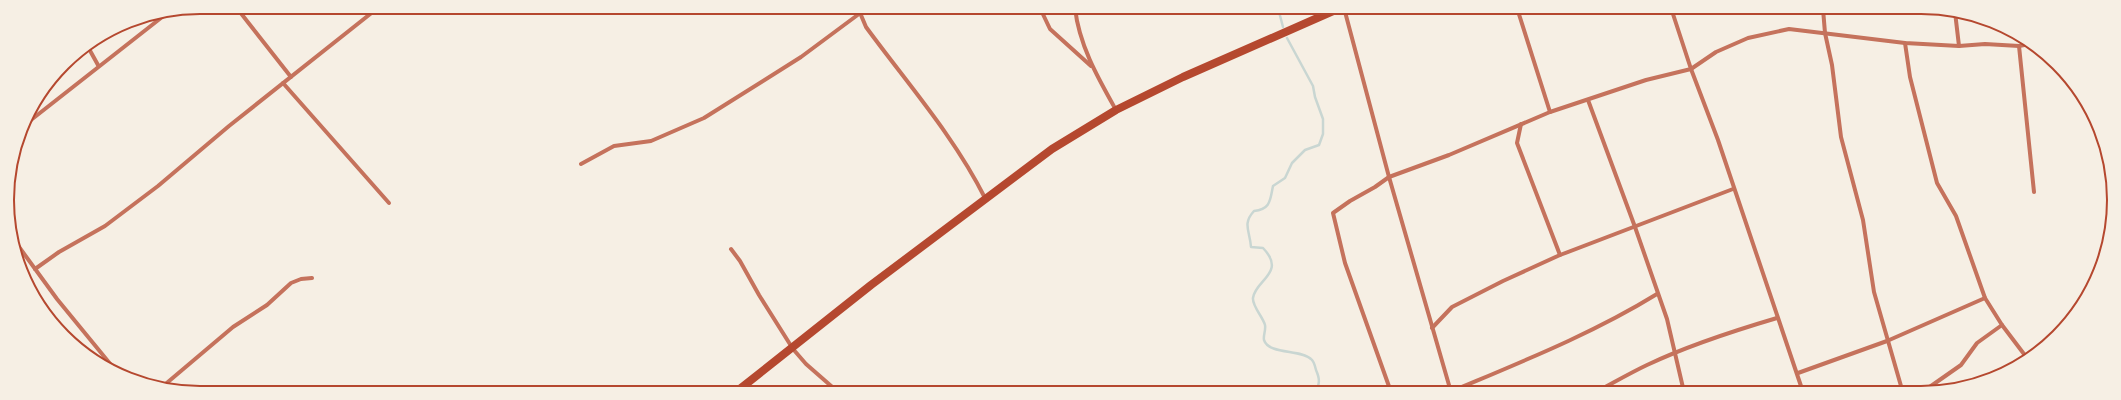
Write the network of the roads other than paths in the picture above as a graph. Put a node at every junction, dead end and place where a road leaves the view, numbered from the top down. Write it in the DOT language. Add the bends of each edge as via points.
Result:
graph roads {
  1 [pos="242,14"];
  2 [pos="370,14"];
  3 [pos="854,14"];
  4 [pos="862,14"];
  5 [pos="1043,14"];
  6 [pos="1075,14"];
  7 [pos="1326,14"];
  8 [pos="1346,14"];
  9 [pos="1518,14"];
  10 [pos="1673,14"];
  11 [pos="1823,14"];
  12 [pos="1956,18"];
  13 [pos="160,19"];
  14 [pos="1825,33"];
  15 [pos="1905,43"];
  16 [pos="2024,45"];
  17 [pos="1959,46"];
  18 [pos="2019,46"];
  19 [pos="90,50"];
  20 [pos="98,65"];
  21 [pos="1092,68"];
  22 [pos="1691,69"];
  23 [pos="291,77"];
  24 [pos="283,83"];
  25 [pos="1588,100"];
  26 [pos="1116,110"];
  27 [pos="1550,112"];
  28 [pos="33,118"];
  29 [pos="1521,124"];
  30 [pos="580,164"];
  31 [pos="1389,177"];
  32 [pos="1733,189"];
  33 [pos="2034,192"];
  34 [pos="986,198"];
  35 [pos="389,203"];
  36 [pos="1636,227"];
  37 [pos="20,249"];
  38 [pos="731,249"];
  39 [pos="1560,255"];
  40 [pos="35,269"];
  41 [pos="312,278"];
  42 [pos="1657,294"];
  43 [pos="1985,298"];
  44 [pos="1777,318"];
  45 [pos="2002,325"];
  46 [pos="1432,328"];
  47 [pos="1887,341"];
  48 [pos="792,349"];
  49 [pos="1676,352"];
  50 [pos="2024,355"];
  51 [pos="108,362"];
  52 [pos="1798,373"];
  53 [pos="167,383"];
  54 [pos="1610,385"];
  55 [pos="744,386"];
  56 [pos="831,386"];
  57 [pos="1389,386"];
  58 [pos="1449,386"];
  59 [pos="1465,386"];
  60 [pos="1683,386"];
  61 [pos="1801,386"];
  62 [pos="1901,386"];
  63 [pos="1931,386"];
  1 -- 23 [label="street"];
  2 -- 23 [label="street"];
  3 -- 30 [label="street" via="801,57 704,118 651,141 614,146"];
  4 -- 34 [label="street" via="866,27 947,133"];
  5 -- 21 [label="street" via="1050,29"];
  6 -- 21 [label="street"];
  7 -- 26 [label="main road" via="1183,77"];
  8 -- 31 [label="street"];
  9 -- 27 [label="street"];
  10 -- 22 [label="street"];
  11 -- 14 [label="street"];
  12 -- 17 [label="street"];
  13 -- 20 [label="street"];
  14 -- 15 [label="street"];
  14 -- 22 [label="street" via="1789,29 1748,38 1716,52"];
  14 -- 47 [label="street" via="1832,65 1840,137 1863,220 1874,292"];
  15 -- 17 [label="street"];
  15 -- 43 [label="street" via="1912,84 1937,183 1956,216"];
  16 -- 18 [label="street"];
  17 -- 18 [label="street"];
  18 -- 33 [label="street"];
  19 -- 20 [label="street"];
  20 -- 28 [label="street"];
  21 -- 26 [label="street"];
  22 -- 25 [label="street" via="1646,80"];
  22 -- 32 [label="street" via="1718,140"];
  23 -- 24 [label="street"];
  24 -- 35 [label="street"];
  24 -- 40 [label="street" via="158,186 105,226"];
  25 -- 27 [label="street"];
  25 -- 36 [label="street"];
  26 -- 34 [label="main road" via="1052,149"];
  27 -- 29 [label="street"];
  29 -- 31 [label="street"];
  29 -- 39 [label="street" via="1516,143"];
  31 -- 46 [label="street"];
  31 -- 57 [label="street" via="1333,213 1345,263"];
  32 -- 36 [label="street"];
  32 -- 44 [label="street"];
  34 -- 48 [label="main road"];
  36 -- 39 [label="street"];
  36 -- 42 [label="street"];
  37 -- 40 [label="street"];
  38 -- 48 [label="street"];
  39 -- 46 [label="street" via="1452,307"];
  40 -- 51 [label="street"];
  41 -- 53 [label="street" via="291,283 267,305 233,327"];
  42 -- 49 [label="street"];
  42 -- 59 [label="street" via="1625,314 1563,344"];
  43 -- 45 [label="street"];
  43 -- 47 [label="street"];
  44 -- 49 [label="street"];
  44 -- 52 [label="street"];
  45 -- 50 [label="street"];
  45 -- 63 [label="street" via="1977,343 1961,365"];
  46 -- 58 [label="street"];
  47 -- 52 [label="street"];
  47 -- 62 [label="street"];
  48 -- 55 [label="main road"];
  48 -- 56 [label="street"];
  49 -- 54 [label="street"];
  49 -- 60 [label="street"];
  52 -- 61 [label="street"];
}
